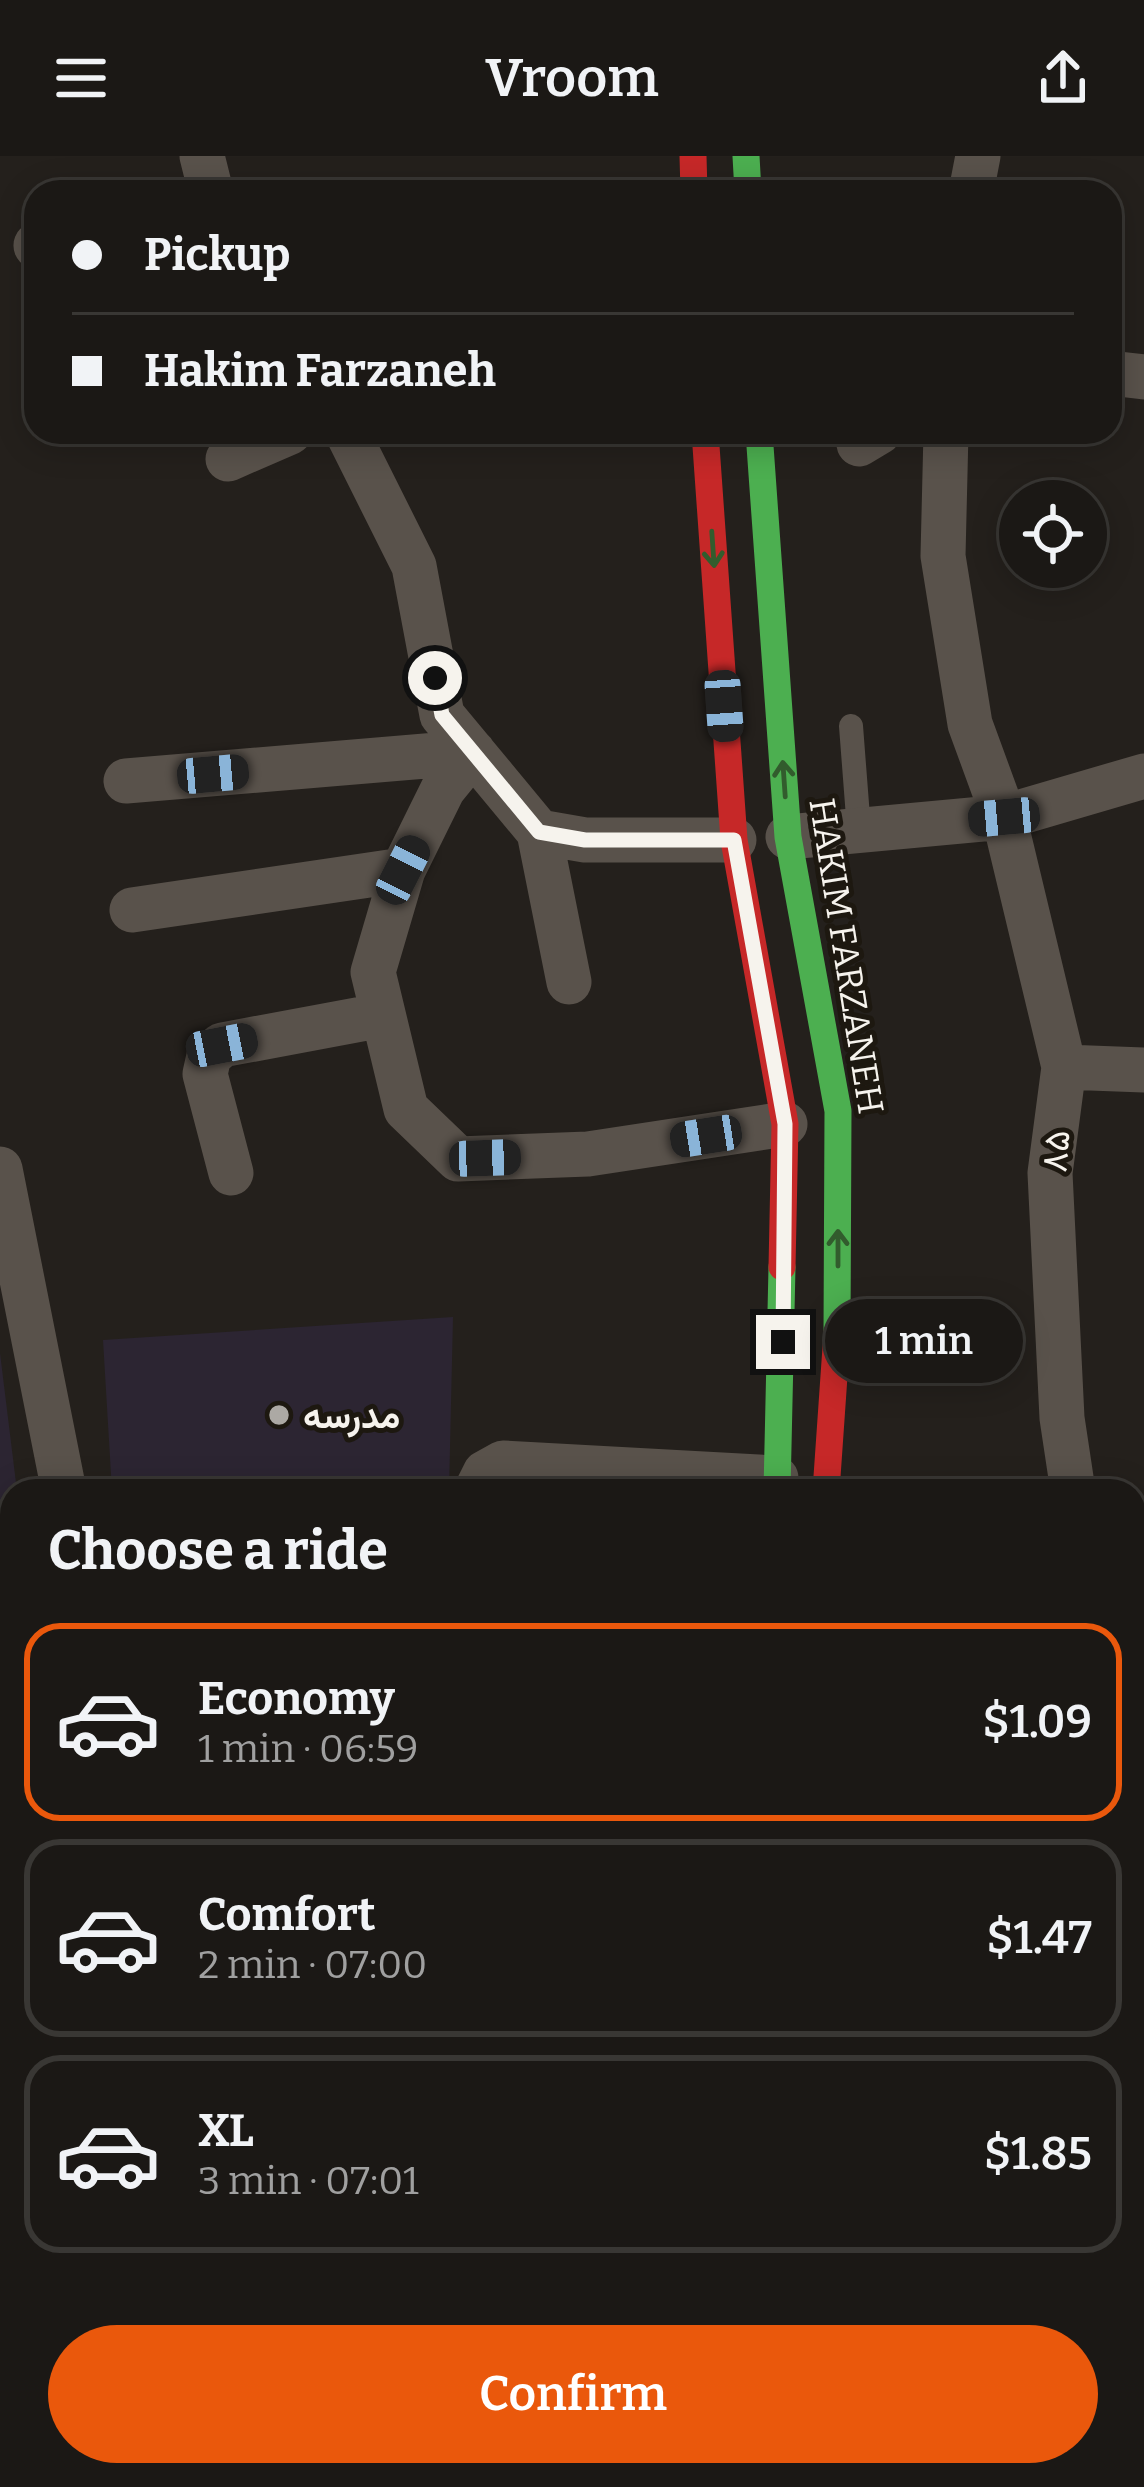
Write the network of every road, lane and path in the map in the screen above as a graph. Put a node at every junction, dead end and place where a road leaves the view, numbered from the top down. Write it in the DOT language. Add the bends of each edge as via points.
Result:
graph roads {
  1 [pos="262,444"];
  2 [pos="352,444"];
  3 [pos="706,444"];
  4 [pos="760,444"];
  5 [pos="946,444"];
  6 [pos="228,459"];
  7 [pos="851,726"];
  8 [pos="473,752"];
  9 [pos="1144,776"];
  10 [pos="127,781"];
  11 [pos="1004,817"];
  12 [pos="860,830"];
  13 [pos="539,832"];
  14 [pos="788,837"];
  15 [pos="734,840"];
  16 [pos="403,870"];
  17 [pos="132,910"];
  18 [pos="568,982"];
  19 [pos="383,1015"];
  20 [pos="1064,1067"];
  21 [pos="1144,1070"];
  22 [pos="785,1124"];
  23 [pos="0,1169"];
  24 [pos="231,1173"];
  25 [pos="783,1342"];
  26 [pos="837,1342"];
  27 [pos="62,1479"];
  28 [pos="482,1479"];
  29 [pos="702,1479"];
  30 [pos="777,1479"];
  31 [pos="827,1479"];
  32 [pos="1071,1479"];
  1 -- 6 [label="street"];
  2 -- 8 [label="street" via="414,566 442,715"];
  3 -- 15 [label="street, one-way"];
  14 -- 4 [label="street, HAKIM FARZANEH, one-way"];
  5 -- 11 [label="street, ۸۵" via="943,556 970,724"];
  7 -- 12 [label="lane"];
  8 -- 10 [label="street"];
  8 -- 13 [label="street"];
  8 -- 16 [label="street" via="443,789"];
  9 -- 11 [label="street"];
  11 -- 12 [label="street"];
  11 -- 20 [label="street, ۸۵"];
  12 -- 14 [label="street"];
  13 -- 15 [label="street" via="585,840"];
  13 -- 18 [label="street"];
  14 -- 15 [label="street"];
  26 -- 14 [label="street, HAKIM FARZANEH, one-way" via="838,1111"];
  15 -- 22 [label="street"];
  16 -- 17 [label="street"];
  16 -- 19 [label="street" via="373,972"];
  19 -- 22 [label="street" via="406,1109 458,1159 589,1154"];
  19 -- 24 [label="street" via="222,1045 209,1056 206,1074"];
  20 -- 21 [label="street"];
  20 -- 32 [label="street, ۸۵" via="1051,1172"];
  22 -- 25 [label="street"];
  23 -- 27 [label="street"];
  25 -- 26 [label="street"];
  25 -- 30 [label="street"];
  26 -- 31 [label="street, HAKIM FARZANEH"];
  28 -- 29 [label="street" via="503,1463"];
}
